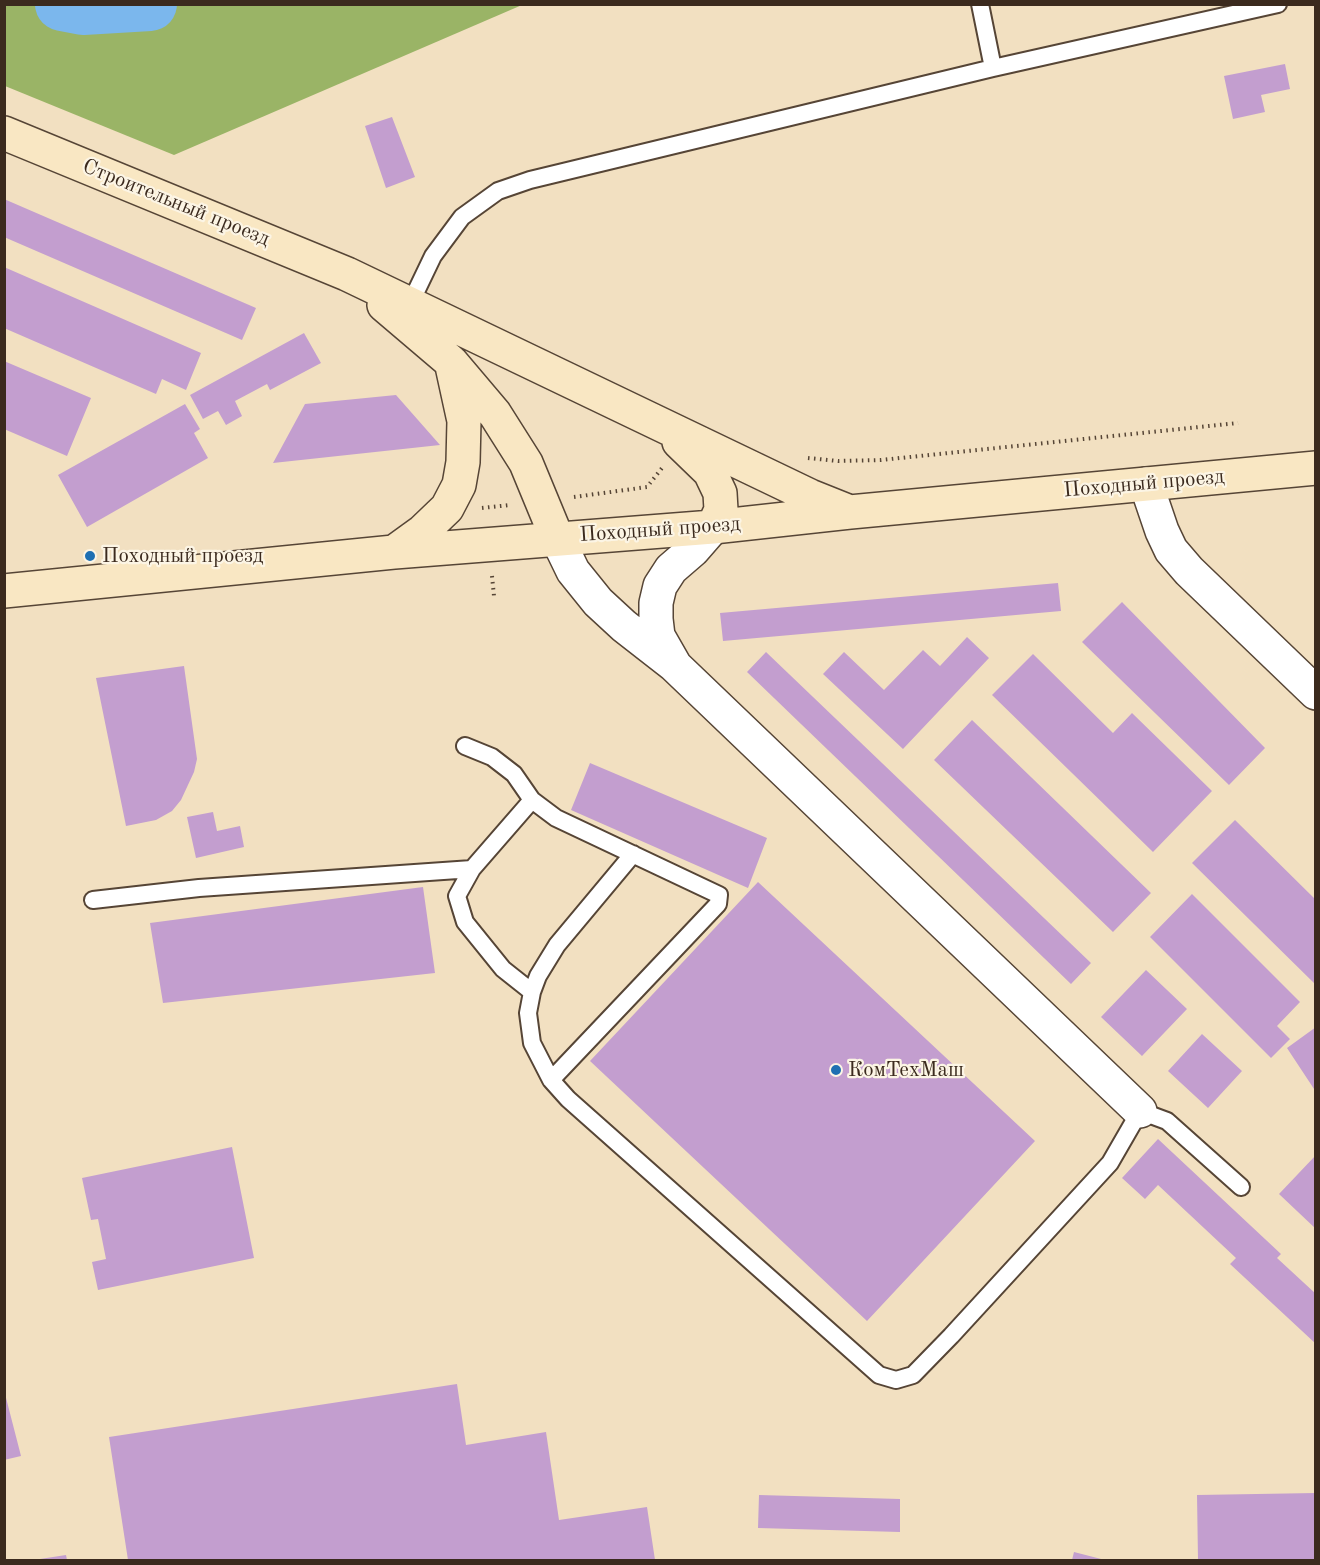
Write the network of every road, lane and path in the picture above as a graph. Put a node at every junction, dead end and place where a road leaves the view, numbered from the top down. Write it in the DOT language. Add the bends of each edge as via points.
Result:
graph roads {
  1 [pos="980,4"];
  2 [pos="1278,4"];
  3 [pos="993,68"];
  4 [pos="4,133"];
  5 [pos="347,273"];
  6 [pos="410,304"];
  7 [pos="451,362"];
  8 [pos="655,422"];
  9 [pos="1238,423"];
  10 [pos="798,453"];
  11 [pos="666,463"];
  12 [pos="1316,468"];
  13 [pos="1146,484"];
  14 [pos="543,501"];
  15 [pos="447,508"];
  16 [pos="850,512"];
  17 [pos="713,527"];
  18 [pos="557,538"];
  19 [pos="394,552"];
  20 [pos="490,566"];
  21 [pos="4,591"];
  22 [pos="494,596"];
  23 [pos="674,665"];
  24 [pos="1316,693"];
  25 [pos="465,746"];
  26 [pos="532,800"];
  27 [pos="633,854"];
  28 [pos="472,869"];
  29 [pos="93,900"];
  30 [pos="532,992"];
  31 [pos="551,1080"];
  32 [pos="1140,1111"];
  33 [pos="1241,1187"];
  1 -- 3 [label="lane"];
  2 -- 3 [label="lane"];
  3 -- 6 [label="lane" via="530,180 498,192 462,217 433,256"];
  4 -- 5 [label="street, Строительный проезд"];
  5 -- 6 [label="street"];
  5 -- 7 [label="street"];
  6 -- 8 [label="street"];
  7 -- 14 [label="street" via="495,414 526,463"];
  7 -- 15 [label="street" via="464,421 463,462 459,484"];
  8 -- 16 [label="street"];
  8 -- 17 [label="street" via="710,472 720,493 720,510"];
  9 -- 10 [label="path" via="881,460 838,461"];
  11 -- 14 [label="path" via="648,487"];
  12 -- 13 [label="street, Походный проезд"];
  13 -- 16 [label="street, Походный проезд"];
  13 -- 24 [label="street" via="1171,550"];
  14 -- 15 [label="path"];
  14 -- 18 [label="street"];
  15 -- 19 [label="street"];
  16 -- 17 [label="street, Походный проезд"];
  17 -- 18 [label="street, Походный проезд"];
  17 -- 23 [label="street" via="670,569 660,586 658,636"];
  18 -- 19 [label="street, Походный проезд"];
  18 -- 23 [label="street" via="573,570 598,602"];
  19 -- 21 [label="street, Походный проезд"];
  20 -- 22 [label="path"];
  23 -- 32 [label="street"];
  25 -- 26 [label="lane" via="492,757 514,774"];
  26 -- 27 [label="lane" via="556,818"];
  26 -- 28 [label="lane"];
  27 -- 30 [label="lane" via="557,945"];
  27 -- 31 [label="lane" via="719,895 718,904"];
  28 -- 29 [label="lane" via="199,888"];
  28 -- 30 [label="lane" via="457,896 465,922 503,969"];
  30 -- 31 [label="lane" via="528,1013 532,1043"];
  31 -- 32 [label="lane" via="879,1375 896,1380 913,1375 1110,1163"];
  32 -- 33 [label="lane" via="1167,1121"];
}
